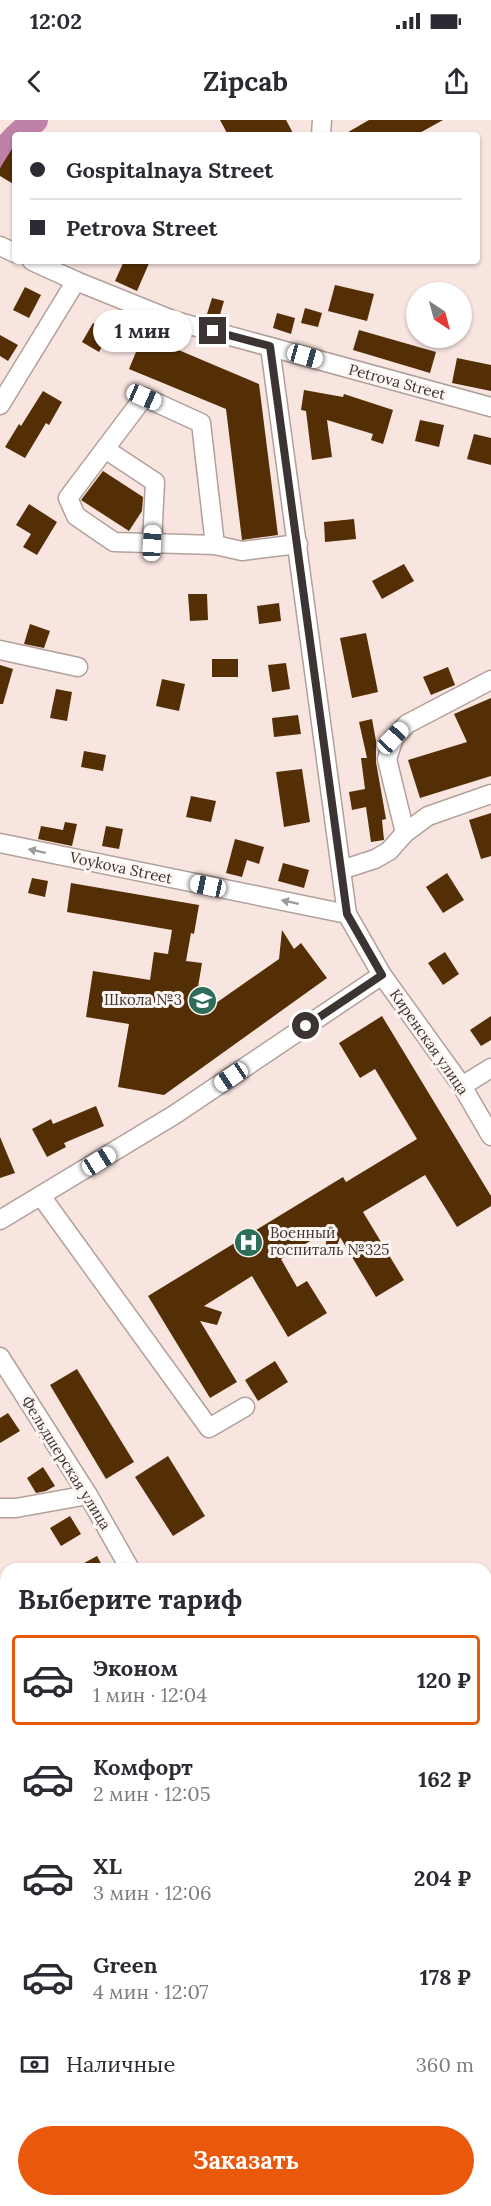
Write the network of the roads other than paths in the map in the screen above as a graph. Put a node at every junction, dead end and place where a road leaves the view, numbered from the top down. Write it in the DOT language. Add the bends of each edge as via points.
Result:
graph roads {
  1 [pos="39,264"];
  2 [pos="76,281"];
  3 [pos="270,346"];
  4 [pos="0,405"];
  5 [pos="491,407"];
  6 [pos="105,449"];
  7 [pos="152,543"];
  8 [pos="298,544"];
  9 [pos="215,545"];
  10 [pos="0,650"];
  11 [pos="78,667"];
  12 [pos="491,680"];
  13 [pos="491,794"];
  14 [pos="405,833"];
  15 [pos="0,843"];
  16 [pos="341,870"];
  17 [pos="347,914"];
  18 [pos="382,975"];
  19 [pos="491,1068"];
  20 [pos="462,1086"];
  21 [pos="491,1136"];
  22 [pos="41,1196"];
  23 [pos="0,1220"];
  24 [pos="0,1357"];
  25 [pos="245,1407"];
  26 [pos="88,1495"];
  27 [pos="0,1508"];
  28 [pos="127,1563"];
  1 -- 2 [label="street, Petrova Street"];
  2 -- 3 [label="street, Petrova Street" via="175,321"];
  2 -- 4 [label="street"];
  3 -- 5 [label="street, Petrova Street"];
  3 -- 8 [label="street, Киренская улица"];
  6 -- 7 [label="street" via="155,482"];
  6 -- 7 [label="street" via="68,498 76,516 114,542"];
  6 -- 9 [label="street" via="144,397 201,423"];
  7 -- 9 [label="street"];
  8 -- 9 [label="street" via="242,551"];
  8 -- 16 [label="street, Киренская улица"];
  10 -- 11 [label="street"];
  12 -- 14 [label="street" via="407,724 393,738 387,759"];
  13 -- 14 [label="street" via="428,816"];
  14 -- 16 [label="street" via="389,851"];
  17 -- 15 [label="street, Voykova Street, one-way"];
  16 -- 17 [label="street, Киренская улица"];
  17 -- 18 [label="street, Киренская улица"];
  18 -- 20 [label="street, Киренская улица"];
  18 -- 22 [label="street" via="174,1115"];
  19 -- 20 [label="street"];
  20 -- 21 [label="street, Киренская улица"];
  22 -- 23 [label="street"];
  22 -- 25 [label="street" via="209,1428"];
  24 -- 26 [label="street, Фельдшерская улица"];
  26 -- 27 [label="street"];
  26 -- 28 [label="street, Фельдшерская улица"];
}
